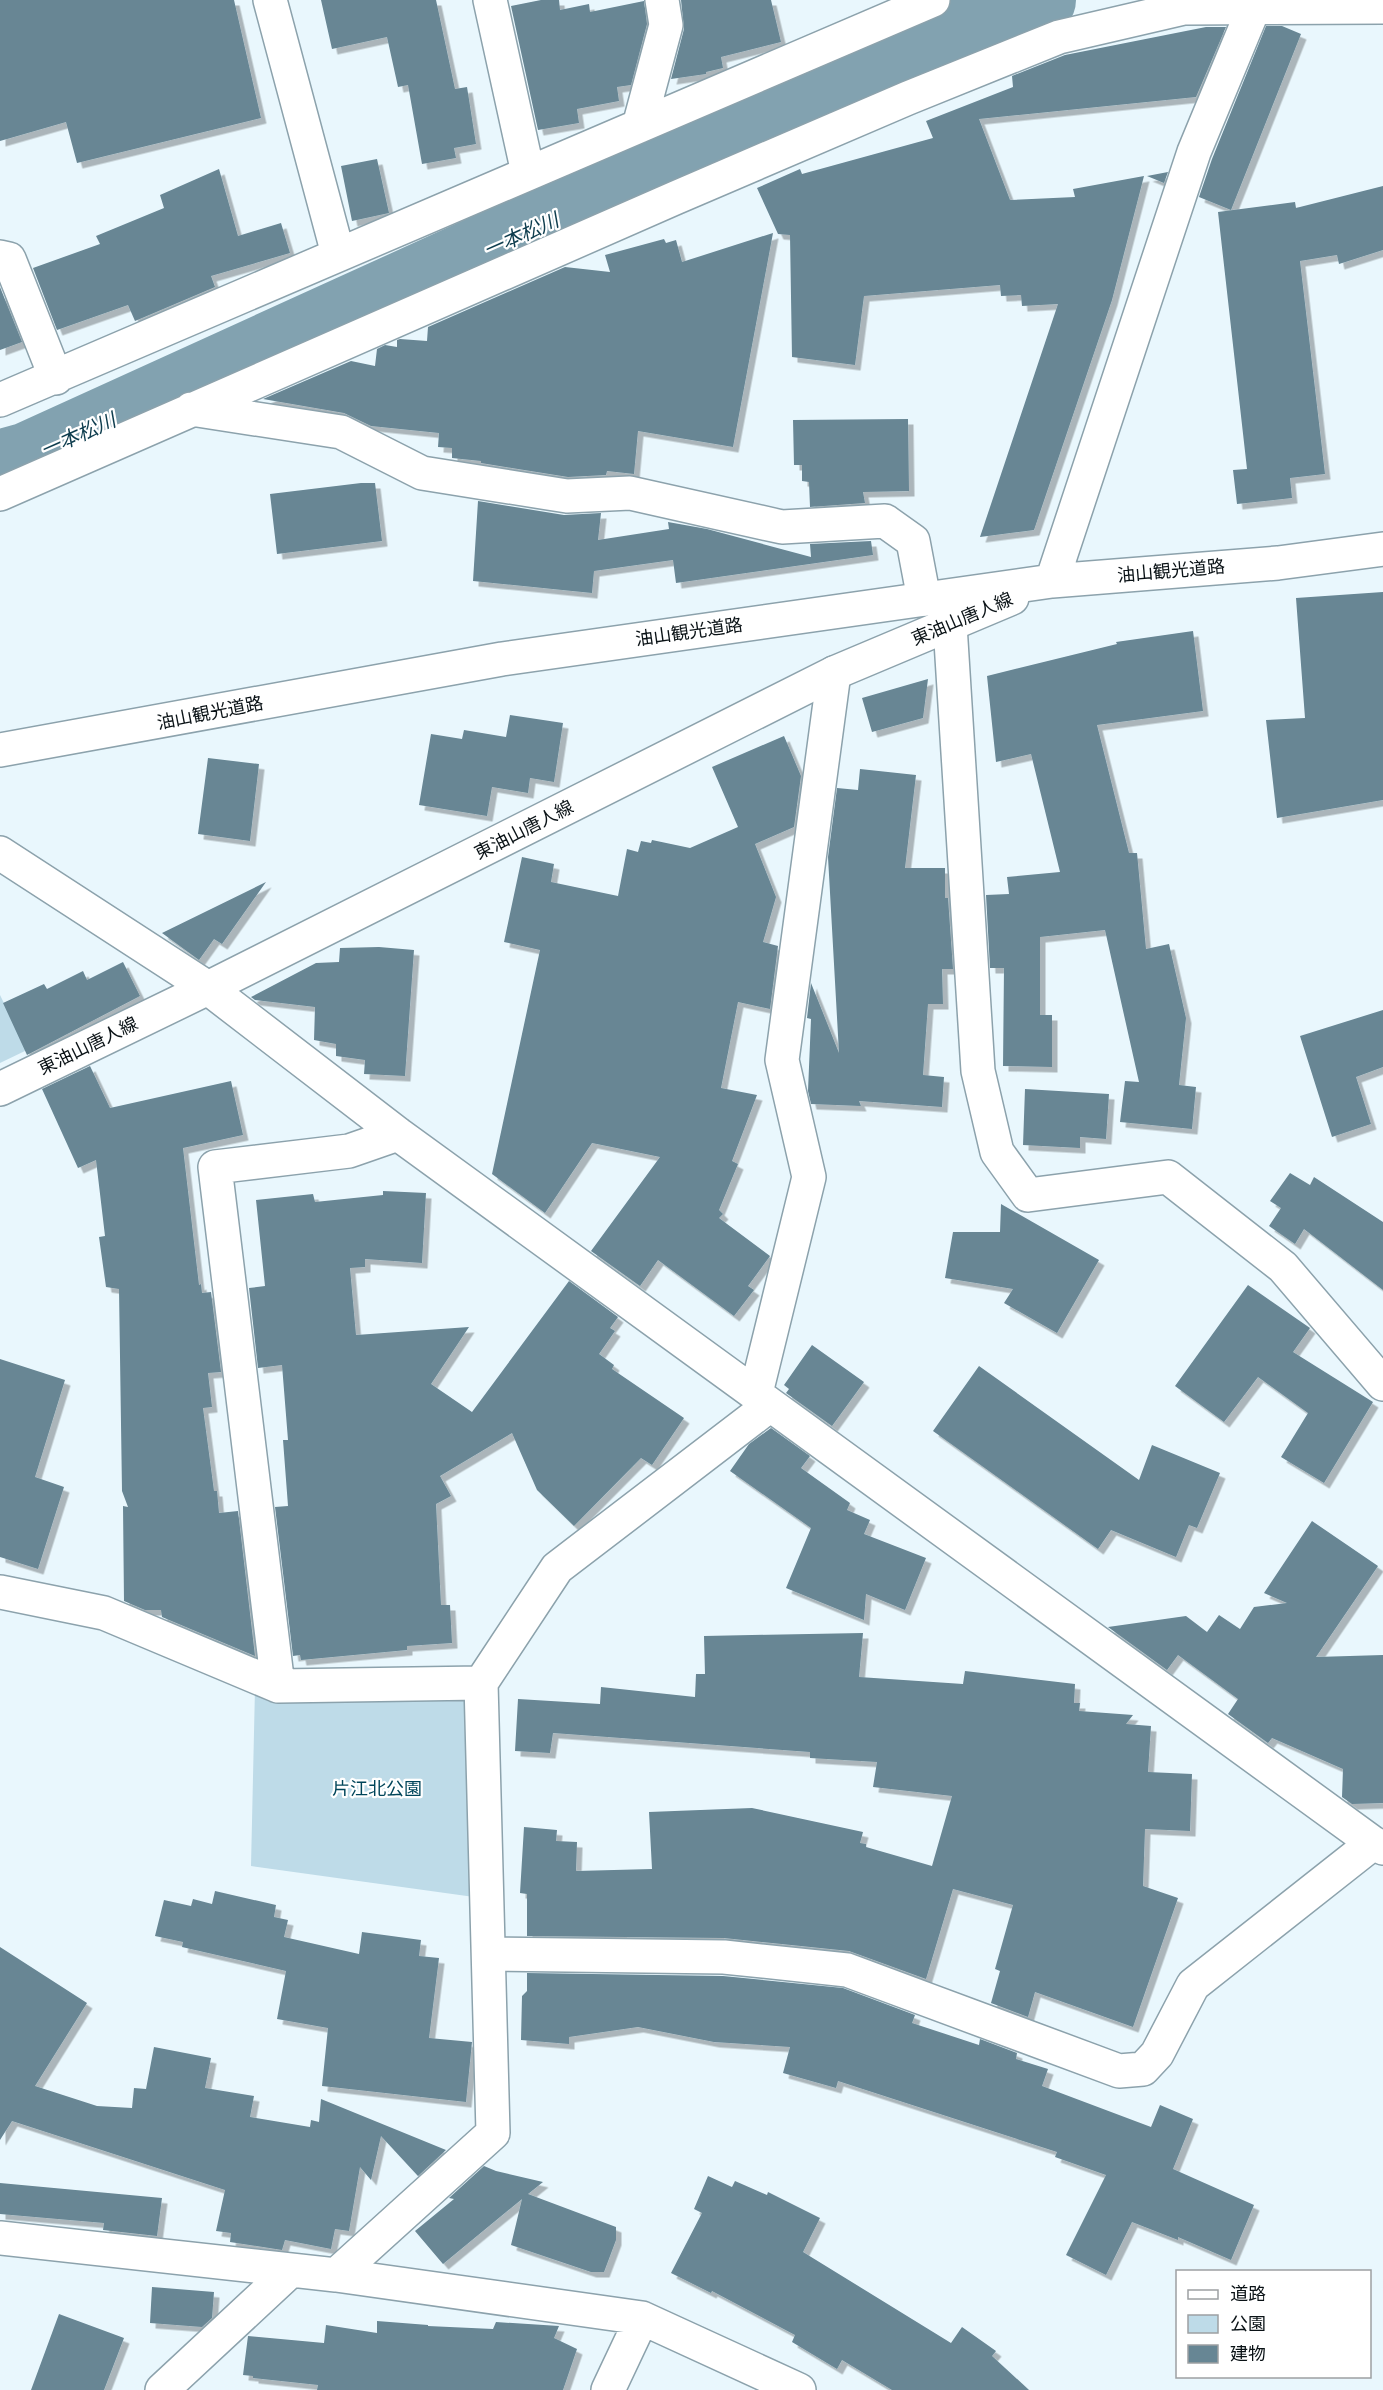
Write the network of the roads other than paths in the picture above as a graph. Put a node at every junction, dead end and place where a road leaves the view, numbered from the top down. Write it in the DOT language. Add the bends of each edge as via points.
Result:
graph roads {
  1 [pos="270,0"];
  2 [pos="490,0"];
  3 [pos="662,0"];
  4 [pos="933,0"];
  5 [pos="1255,4"];
  6 [pos="1383,7"];
  7 [pos="881,11"];
  8 [pos="639,126"];
  9 [pos="528,173"];
  10 [pos="338,254"];
  11 [pos="0,257"];
  12 [pos="56,378"];
  13 [pos="0,400"];
  14 [pos="191,409"];
  15 [pos="0,494"];
  16 [pos="1383,549"];
  17 [pos="1052,581"];
  18 [pos="924,599"];
  19 [pos="950,625"];
  20 [pos="834,674"];
  21 [pos="0,750"];
  22 [pos="0,853"];
  23 [pos="208,988"];
  24 [pos="0,1089"];
  25 [pos="398,1134"];
  26 [pos="1383,1384"];
  27 [pos="763,1399"];
  28 [pos="0,1592"];
  29 [pos="481,1683"];
  30 [pos="278,1686"];
  31 [pos="1378,1845"];
  32 [pos="489,1954"];
  33 [pos="0,2238"];
  34 [pos="291,2271"];
  35 [pos="336,2275"];
  36 [pos="642,2318"];
  37 [pos="162,2390"];
  38 [pos="608,2390"];
  39 [pos="799,2390"];
  1 -- 10 [label="street"];
  2 -- 9 [label="street"];
  3 -- 8 [label="street" via="666,25"];
  4 -- 7 [label="street"];
  5 -- 6 [label="street"];
  5 -- 14 [label="street" via="1184,8 1059,37 664,202"];
  5 -- 17 [label="street" via="1194,152"];
  7 -- 8 [label="street"];
  8 -- 9 [label="street"];
  9 -- 10 [label="street"];
  10 -- 12 [label="street"];
  11 -- 12 [label="street" via="9,259"];
  12 -- 13 [label="street"];
  14 -- 15 [label="street"];
  14 -- 18 [label="street" via="341,432 422,473 567,496 630,493 782,527 885,521 913,541"];
  16 -- 17 [label="street, 油山観光道路" via="1278,563"];
  17 -- 18 [label="street, 油山観光道路"];
  17 -- 19 [label="street, 東油山唐人線"];
  18 -- 21 [label="street, 油山観光道路" via="502,659"];
  19 -- 20 [label="street, 東油山唐人線"];
  19 -- 26 [label="street" via="978,1071 997,1152 1028,1195 1168,1177 1282,1267"];
  20 -- 23 [label="street, 東油山唐人線"];
  20 -- 27 [label="street" via="782,1060 809,1177"];
  22 -- 23 [label="street"];
  23 -- 24 [label="street, 東油山唐人線"];
  23 -- 25 [label="street"];
  25 -- 27 [label="street"];
  25 -- 30 [label="street" via="349,1151 215,1167"];
  27 -- 29 [label="street" via="557,1568"];
  27 -- 31 [label="street"];
  28 -- 30 [label="street" via="104,1613"];
  29 -- 30 [label="street"];
  29 -- 32 [label="street"];
  31 -- 32 [label="street" via="1193,1986 1157,2054 1143,2069 1119,2071 847,1970 724,1957"];
  32 -- 35 [label="street" via="493,2133"];
  33 -- 34 [label="street"];
  34 -- 35 [label="street"];
  34 -- 37 [label="street"];
  35 -- 36 [label="street"];
  36 -- 38 [label="street"];
  36 -- 39 [label="street"];
}
